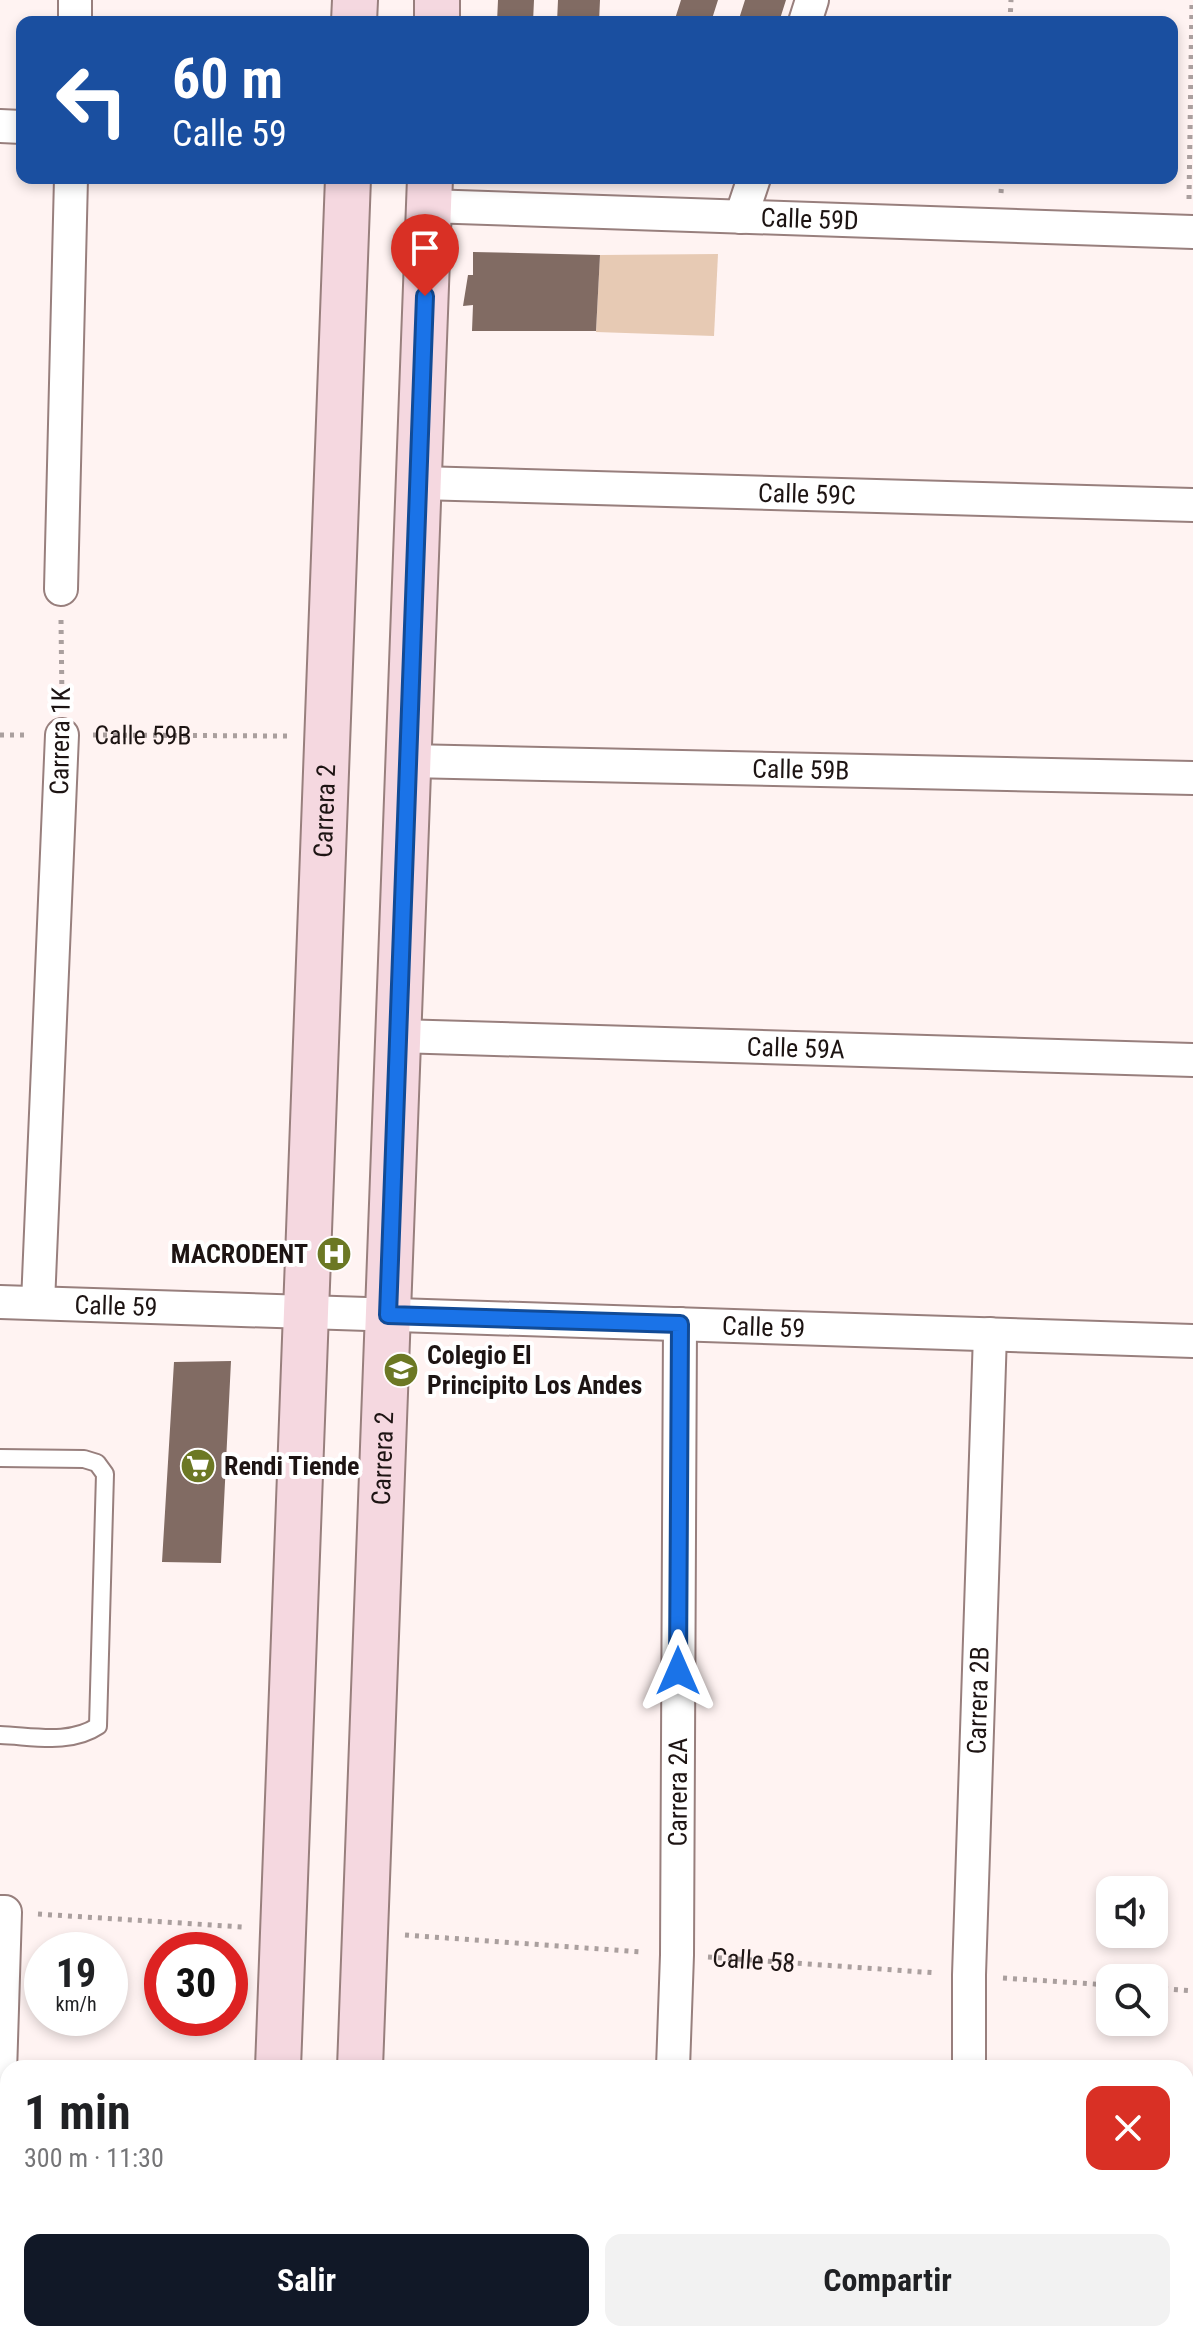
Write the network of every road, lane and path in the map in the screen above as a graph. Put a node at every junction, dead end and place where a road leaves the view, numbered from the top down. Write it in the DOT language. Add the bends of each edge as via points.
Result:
graph roads {
  1 [pos="1192,0"];
  2 [pos="71,184"];
  3 [pos="348,184"];
  4 [pos="752,184"];
  5 [pos="429,192"];
  6 [pos="741,217"];
  7 [pos="1191,232"];
  8 [pos="419,483"];
  9 [pos="1193,505"];
  10 [pos="61,589"];
  11 [pos="0,735"];
  12 [pos="62,735"];
  13 [pos="288,736"];
  14 [pos="409,761"];
  15 [pos="1193,778"];
  16 [pos="398,1036"];
  17 [pos="1193,1060"];
  18 [pos="0,1302"];
  19 [pos="38,1303"];
  20 [pos="306,1312"];
  21 [pos="388,1315"];
  22 [pos="680,1324"];
  23 [pos="990,1334"];
  24 [pos="1193,1341"];
  25 [pos="0,1458"];
  26 [pos="0,1735"];
  27 [pos="2,1912"];
  28 [pos="243,1927"];
  29 [pos="399,1934"];
  30 [pos="677,1955"];
  31 [pos="969,1975"];
  32 [pos="1096,1984"];
  33 [pos="1168,1989"];
  34 [pos="1193,1991"];
  35 [pos="0,2060"];
  36 [pos="278,2060"];
  37 [pos="360,2060"];
  38 [pos="673,2060"];
  39 [pos="969,2060"];
  1 -- 7 [label="path"];
  2 -- 10 [label="street"];
  3 -- 20 [label="street, Carrera 2"];
  4 -- 6 [label="street"];
  5 -- 6 [label="street, Calle 59D"];
  5 -- 8 [label="street, Carrera 2"];
  6 -- 7 [label="street, Calle 59D"];
  8 -- 9 [label="street, Calle 59C"];
  8 -- 14 [label="street, Carrera 2"];
  10 -- 12 [label="path, Carrera 1K"];
  11 -- 12 [label="path, Calle 59B"];
  12 -- 13 [label="path, Calle 59B"];
  12 -- 19 [label="street, Carrera 1K"];
  14 -- 15 [label="street, Calle 59B"];
  14 -- 16 [label="street, Carrera 2"];
  16 -- 17 [label="street, Calle 59A"];
  16 -- 21 [label="street, Carrera 2"];
  18 -- 19 [label="street, Calle 59"];
  19 -- 20 [label="street, Calle 59"];
  20 -- 21 [label="street, Calle 59"];
  20 -- 36 [label="street, Carrera 2"];
  21 -- 22 [label="street, Calle 59"];
  21 -- 37 [label="street, Carrera 2"];
  22 -- 23 [label="street, Calle 59"];
  22 -- 30 [label="street, Carrera 2A"];
  23 -- 24 [label="street, Calle 59"];
  23 -- 31 [label="street, Carrera 2B"];
  25 -- 26 [label="lane" via="84,1459 97,1463 105,1474 98,1726 74,1738"];
  27 -- 28 [label="path"];
  27 -- 35 [label="street"];
  29 -- 30 [label="path, Calle 58"];
  30 -- 31 [label="path, Calle 58"];
  30 -- 38 [label="street, Carrera 2A"];
  31 -- 32 [label="path, Calle 58"];
  31 -- 39 [label="street, Carrera 2B"];
  33 -- 34 [label="path"];
}
